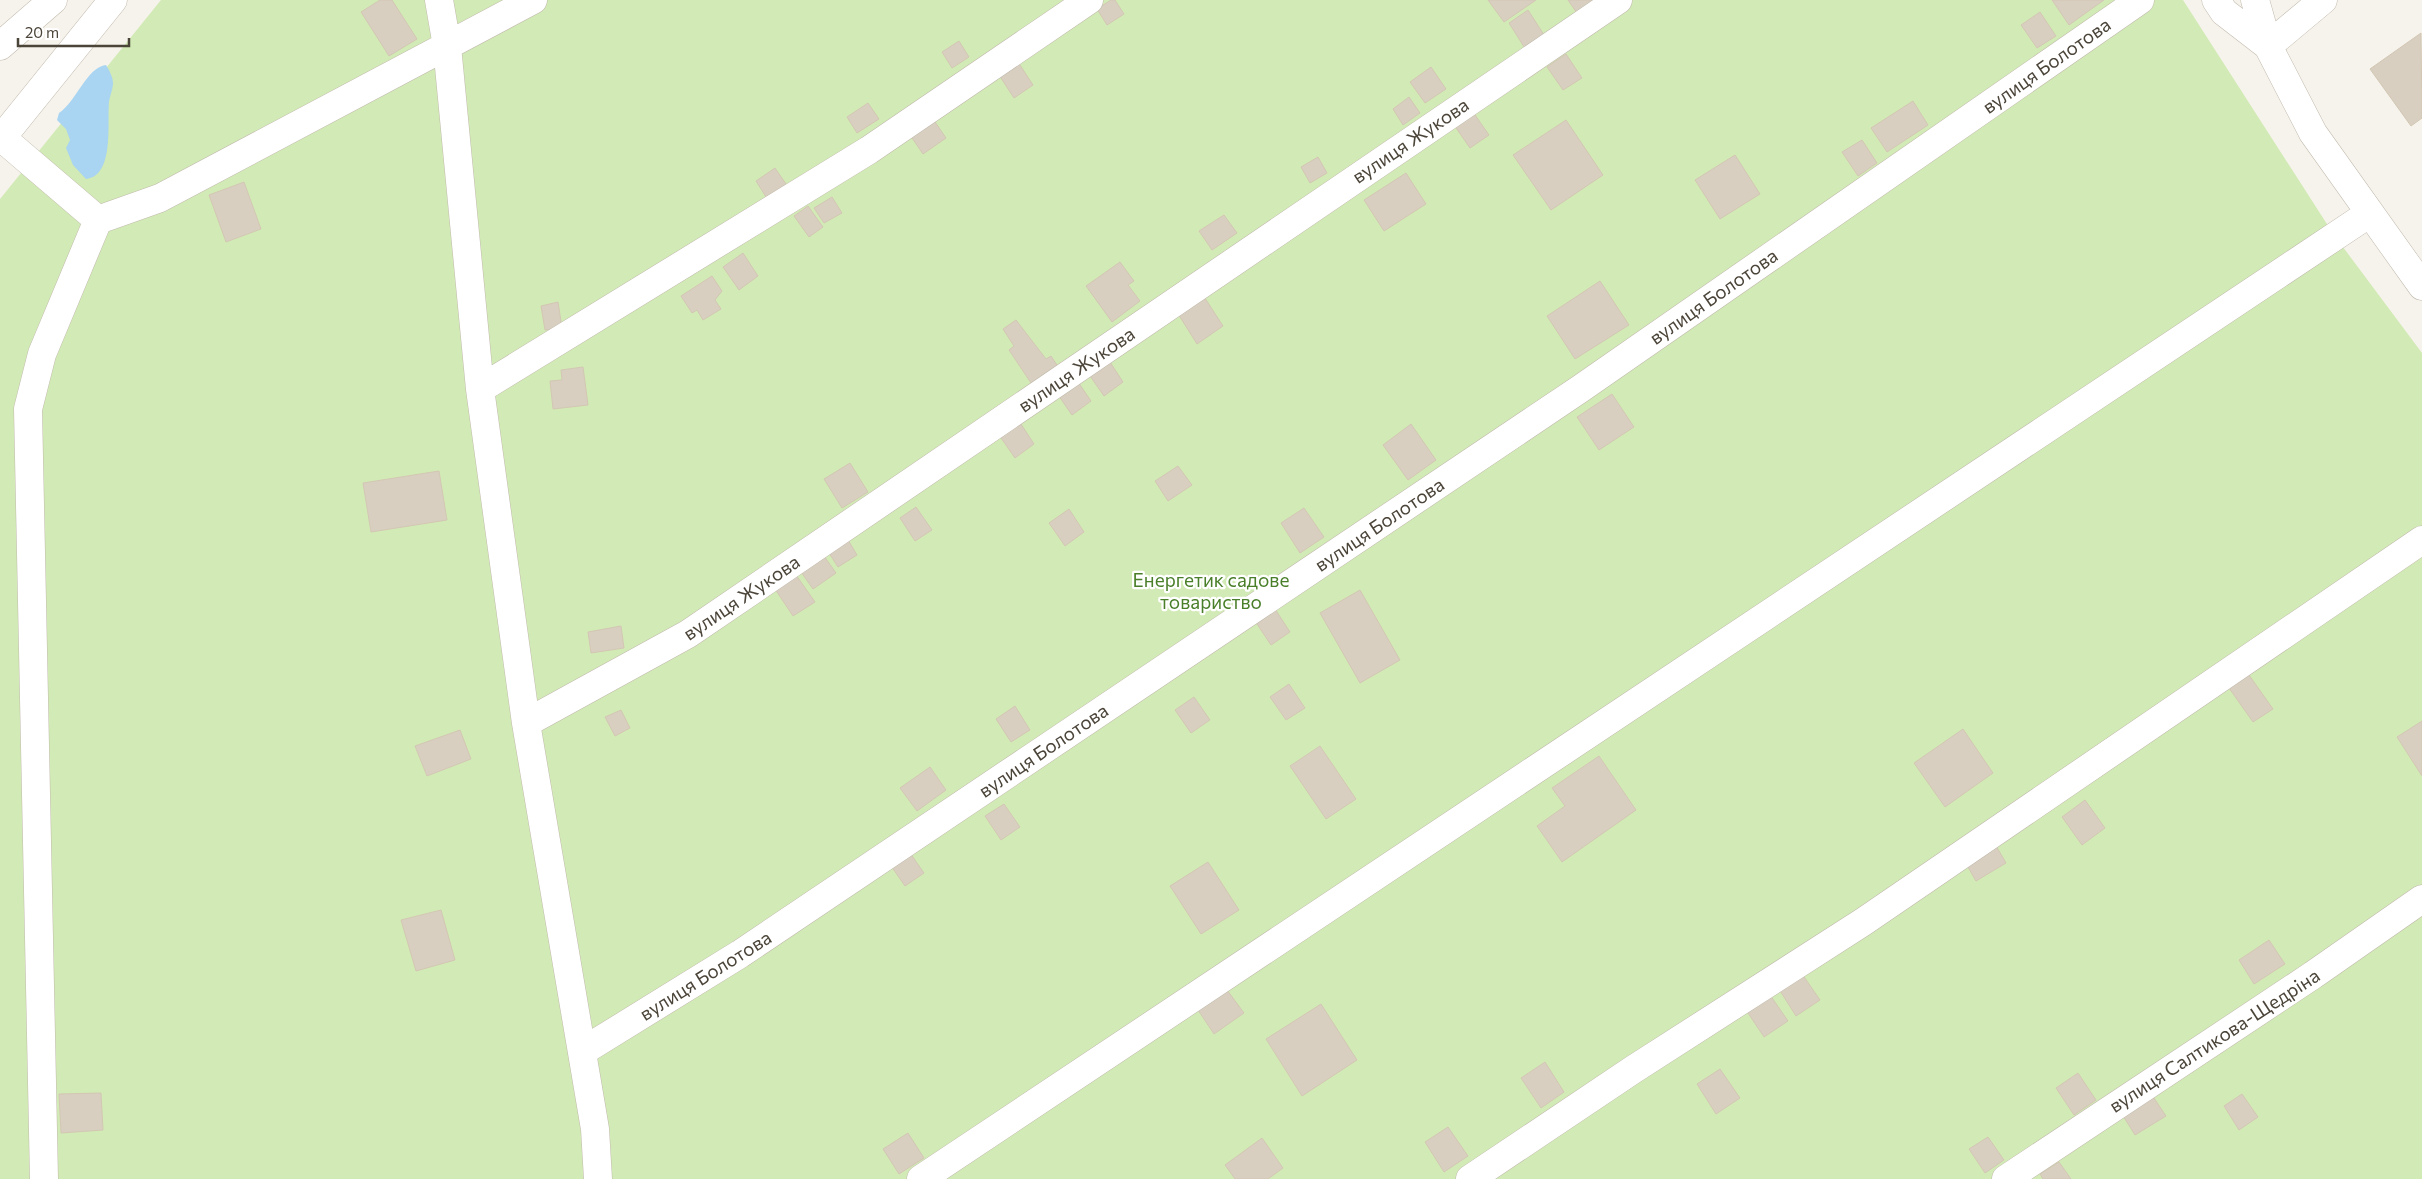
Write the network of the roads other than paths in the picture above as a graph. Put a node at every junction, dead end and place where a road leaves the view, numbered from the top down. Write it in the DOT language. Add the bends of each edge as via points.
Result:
graph roads {
  1 [pos="53,0"];
  2 [pos="114,0"];
  3 [pos="438,0"];
  4 [pos="533,0"];
  5 [pos="1089,0"];
  6 [pos="1618,0"];
  7 [pos="2140,0"];
  8 [pos="2216,0"];
  9 [pos="2255,0"];
  10 [pos="2323,0"];
  11 [pos="0,46"];
  12 [pos="447,46"];
  13 [pos="2268,46"];
  14 [pos="1,139"];
  15 [pos="2370,213"];
  16 [pos="98,220"];
  17 [pos="2422,286"];
  18 [pos="480,389"];
  19 [pos="2422,540"];
  20 [pos="526,723"];
  21 [pos="2422,899"];
  22 [pos="583,1052"];
  23 [pos="44,1179"];
  24 [pos="598,1179"];
  25 [pos="921,1179"];
  26 [pos="1470,1179"];
  27 [pos="2006,1179"];
  1 -- 11 [label="street"];
  2 -- 14 [label="street"];
  3 -- 12 [label="street"];
  4 -- 12 [label="street"];
  5 -- 18 [label="street" via="869,150"];
  6 -- 20 [label="street, вулиця Жукова" via="688,634"];
  7 -- 22 [label="street, вулиця Болотова" via="1564,400 740,954"];
  8 -- 13 [label="street" via="2224,12"];
  9 -- 13 [label="street"];
  10 -- 13 [label="street"];
  12 -- 16 [label="street" via="168,194"];
  12 -- 18 [label="street"];
  13 -- 15 [label="street" via="2313,133"];
  14 -- 16 [label="street"];
  15 -- 17 [label="street"];
  15 -- 25 [label="street"];
  16 -- 23 [label="street" via="42,354 28,409"];
  18 -- 20 [label="street"];
  19 -- 26 [label="street" via="1863,922"];
  20 -- 22 [label="street"];
  21 -- 27 [label="street, вулиця Салтикова-Щедріна"];
  22 -- 24 [label="street" via="595,1129"];
}
